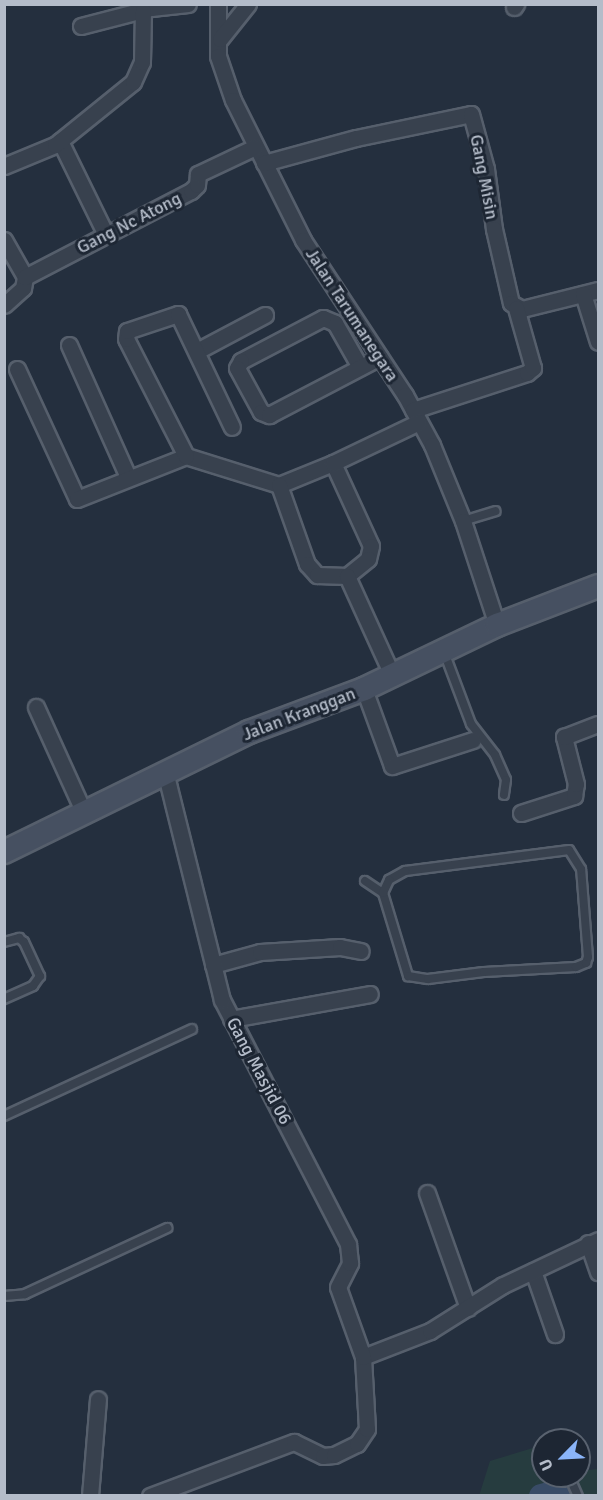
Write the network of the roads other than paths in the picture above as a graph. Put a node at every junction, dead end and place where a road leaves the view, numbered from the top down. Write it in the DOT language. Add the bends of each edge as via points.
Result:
graph roads {
  1 [pos="218,4"];
  2 [pos="248,4"];
  3 [pos="192,5"];
  4 [pos="143,11"];
  5 [pos="81,26"];
  6 [pos="220,39"];
  7 [pos="60,141"];
  8 [pos="255,147"];
  9 [pos="264,163"];
  10 [pos="4,166"];
  11 [pos="106,235"];
  12 [pos="4,240"];
  13 [pos="25,277"];
  14 [pos="598,290"];
  15 [pos="583,294"];
  16 [pos="4,305"];
  17 [pos="516,308"];
  18 [pos="265,315"];
  19 [pos="598,342"];
  20 [pos="69,345"];
  21 [pos="197,351"];
  22 [pos="380,357"];
  23 [pos="360,367"];
  24 [pos="17,369"];
  25 [pos="416,416"];
  26 [pos="232,427"];
  27 [pos="186,456"];
  28 [pos="333,463"];
  29 [pos="128,477"];
  30 [pos="279,485"];
  31 [pos="496,511"];
  32 [pos="463,521"];
  33 [pos="347,576"];
  34 [pos="598,586"];
  35 [pos="497,625"];
  36 [pos="444,651"];
  37 [pos="393,677"];
  38 [pos="364,689"];
  39 [pos="36,707"];
  40 [pos="598,724"];
  41 [pos="473,740"];
  42 [pos="165,772"];
  43 [pos="504,795"];
  44 [pos="84,813"];
  45 [pos="521,813"];
  46 [pos="4,852"];
  47 [pos="365,881"];
  48 [pos="383,892"];
  49 [pos="4,942"];
  50 [pos="361,951"];
  51 [pos="213,965"];
  52 [pos="370,994"];
  53 [pos="4,999"];
  54 [pos="231,1018"];
  55 [pos="192,1029"];
  56 [pos="4,1116"];
  57 [pos="427,1193"];
  58 [pos="167,1228"];
  59 [pos="593,1241"];
  60 [pos="533,1271"];
  61 [pos="598,1272"];
  62 [pos="4,1296"];
  63 [pos="468,1308"];
  64 [pos="555,1334"];
  65 [pos="363,1357"];
  66 [pos="98,1399"];
  67 [pos="90,1496"];
  68 [pos="150,1496"];
  1 -- 6 [label="street, Jalan Tarumanegara"];
  2 -- 6 [label="street"];
  3 -- 4 [label="street"];
  4 -- 5 [label="street"];
  4 -- 7 [label="street" via="140,73"];
  6 -- 8 [label="street, Jalan Tarumanegara" via="218,56 226,86"];
  7 -- 10 [label="street" via="45,151"];
  7 -- 11 [label="street"];
  8 -- 9 [label="street, Jalan Tarumanegara"];
  8 -- 11 [label="street, Gang Nc Atong" via="198,174 197,185 191,191"];
  9 -- 17 [label="street, Gang Misin" via="356,138 471,114 489,184 503,279"];
  9 -- 22 [label="street, Jalan Tarumanegara" via="316,261"];
  11 -- 13 [label="street, Gang Nc Atong"];
  12 -- 13 [label="street"];
  13 -- 16 [label="street" via="23,288"];
  14 -- 15 [label="street"];
  15 -- 17 [label="street"];
  15 -- 19 [label="street"];
  17 -- 25 [label="street" via="533,368"];
  18 -- 21 [label="street"];
  20 -- 29 [label="street"];
  21 -- 26 [label="street"];
  21 -- 27 [label="street" via="178,314 125,333"];
  22 -- 23 [label="street"];
  22 -- 25 [label="street, Jalan Tarumanegara"];
  23 -- 23 [label="street" via="269,415 261,412 237,368 241,362 323,318 335,323"];
  24 -- 29 [label="street" via="74,498"];
  25 -- 28 [label="street"];
  25 -- 32 [label="street, Jalan Tarumanegara" via="444,470"];
  27 -- 29 [label="street"];
  27 -- 30 [label="street"];
  28 -- 30 [label="street"];
  28 -- 33 [label="street" via="371,546 368,559"];
  30 -- 33 [label="street" via="311,568 318,575"];
  31 -- 32 [label="lane"];
  32 -- 35 [label="street, Jalan Tarumanegara"];
  33 -- 37 [label="street"];
  34 -- 35 [label="main road, Jalan Kranggan"];
  35 -- 36 [label="main road, Jalan Kranggan"];
  36 -- 37 [label="main road, Jalan Kranggan"];
  36 -- 43 [label="lane" via="471,724 495,755 506,780"];
  37 -- 38 [label="main road, Jalan Kranggan"];
  38 -- 41 [label="street" via="392,766"];
  38 -- 42 [label="main road, Jalan Kranggan" via="265,725"];
  39 -- 44 [label="street"];
  40 -- 45 [label="street" via="564,737 576,784 574,796"];
  42 -- 44 [label="main road, Jalan Kranggan"];
  42 -- 51 [label="street, Gang Masjid 06"];
  44 -- 46 [label="main road, Jalan Kranggan"];
  47 -- 48 [label="lane"];
  48 -- 48 [label="lane" via="388,880 405,871 569,850 581,869 588,957 586,963 576,967 414,978 406,973"];
  49 -- 53 [label="lane" via="19,938 24,942 40,976 33,986"];
  50 -- 51 [label="street" via="340,946 260,952"];
  51 -- 54 [label="street, Gang Masjid 06"];
  52 -- 54 [label="street"];
  54 -- 65 [label="street, Gang Masjid 06" via="348,1244 350,1263 339,1281 339,1296"];
  55 -- 56 [label="lane"];
  57 -- 63 [label="street"];
  58 -- 62 [label="lane" via="25,1294"];
  59 -- 60 [label="street"];
  59 -- 61 [label="street"];
  60 -- 63 [label="street"];
  60 -- 64 [label="street"];
  63 -- 65 [label="street" via="430,1331"];
  65 -- 68 [label="street, Gang Masjid 06" via="367,1429 357,1444 328,1457 294,1442"];
  66 -- 67 [label="street"];
}
